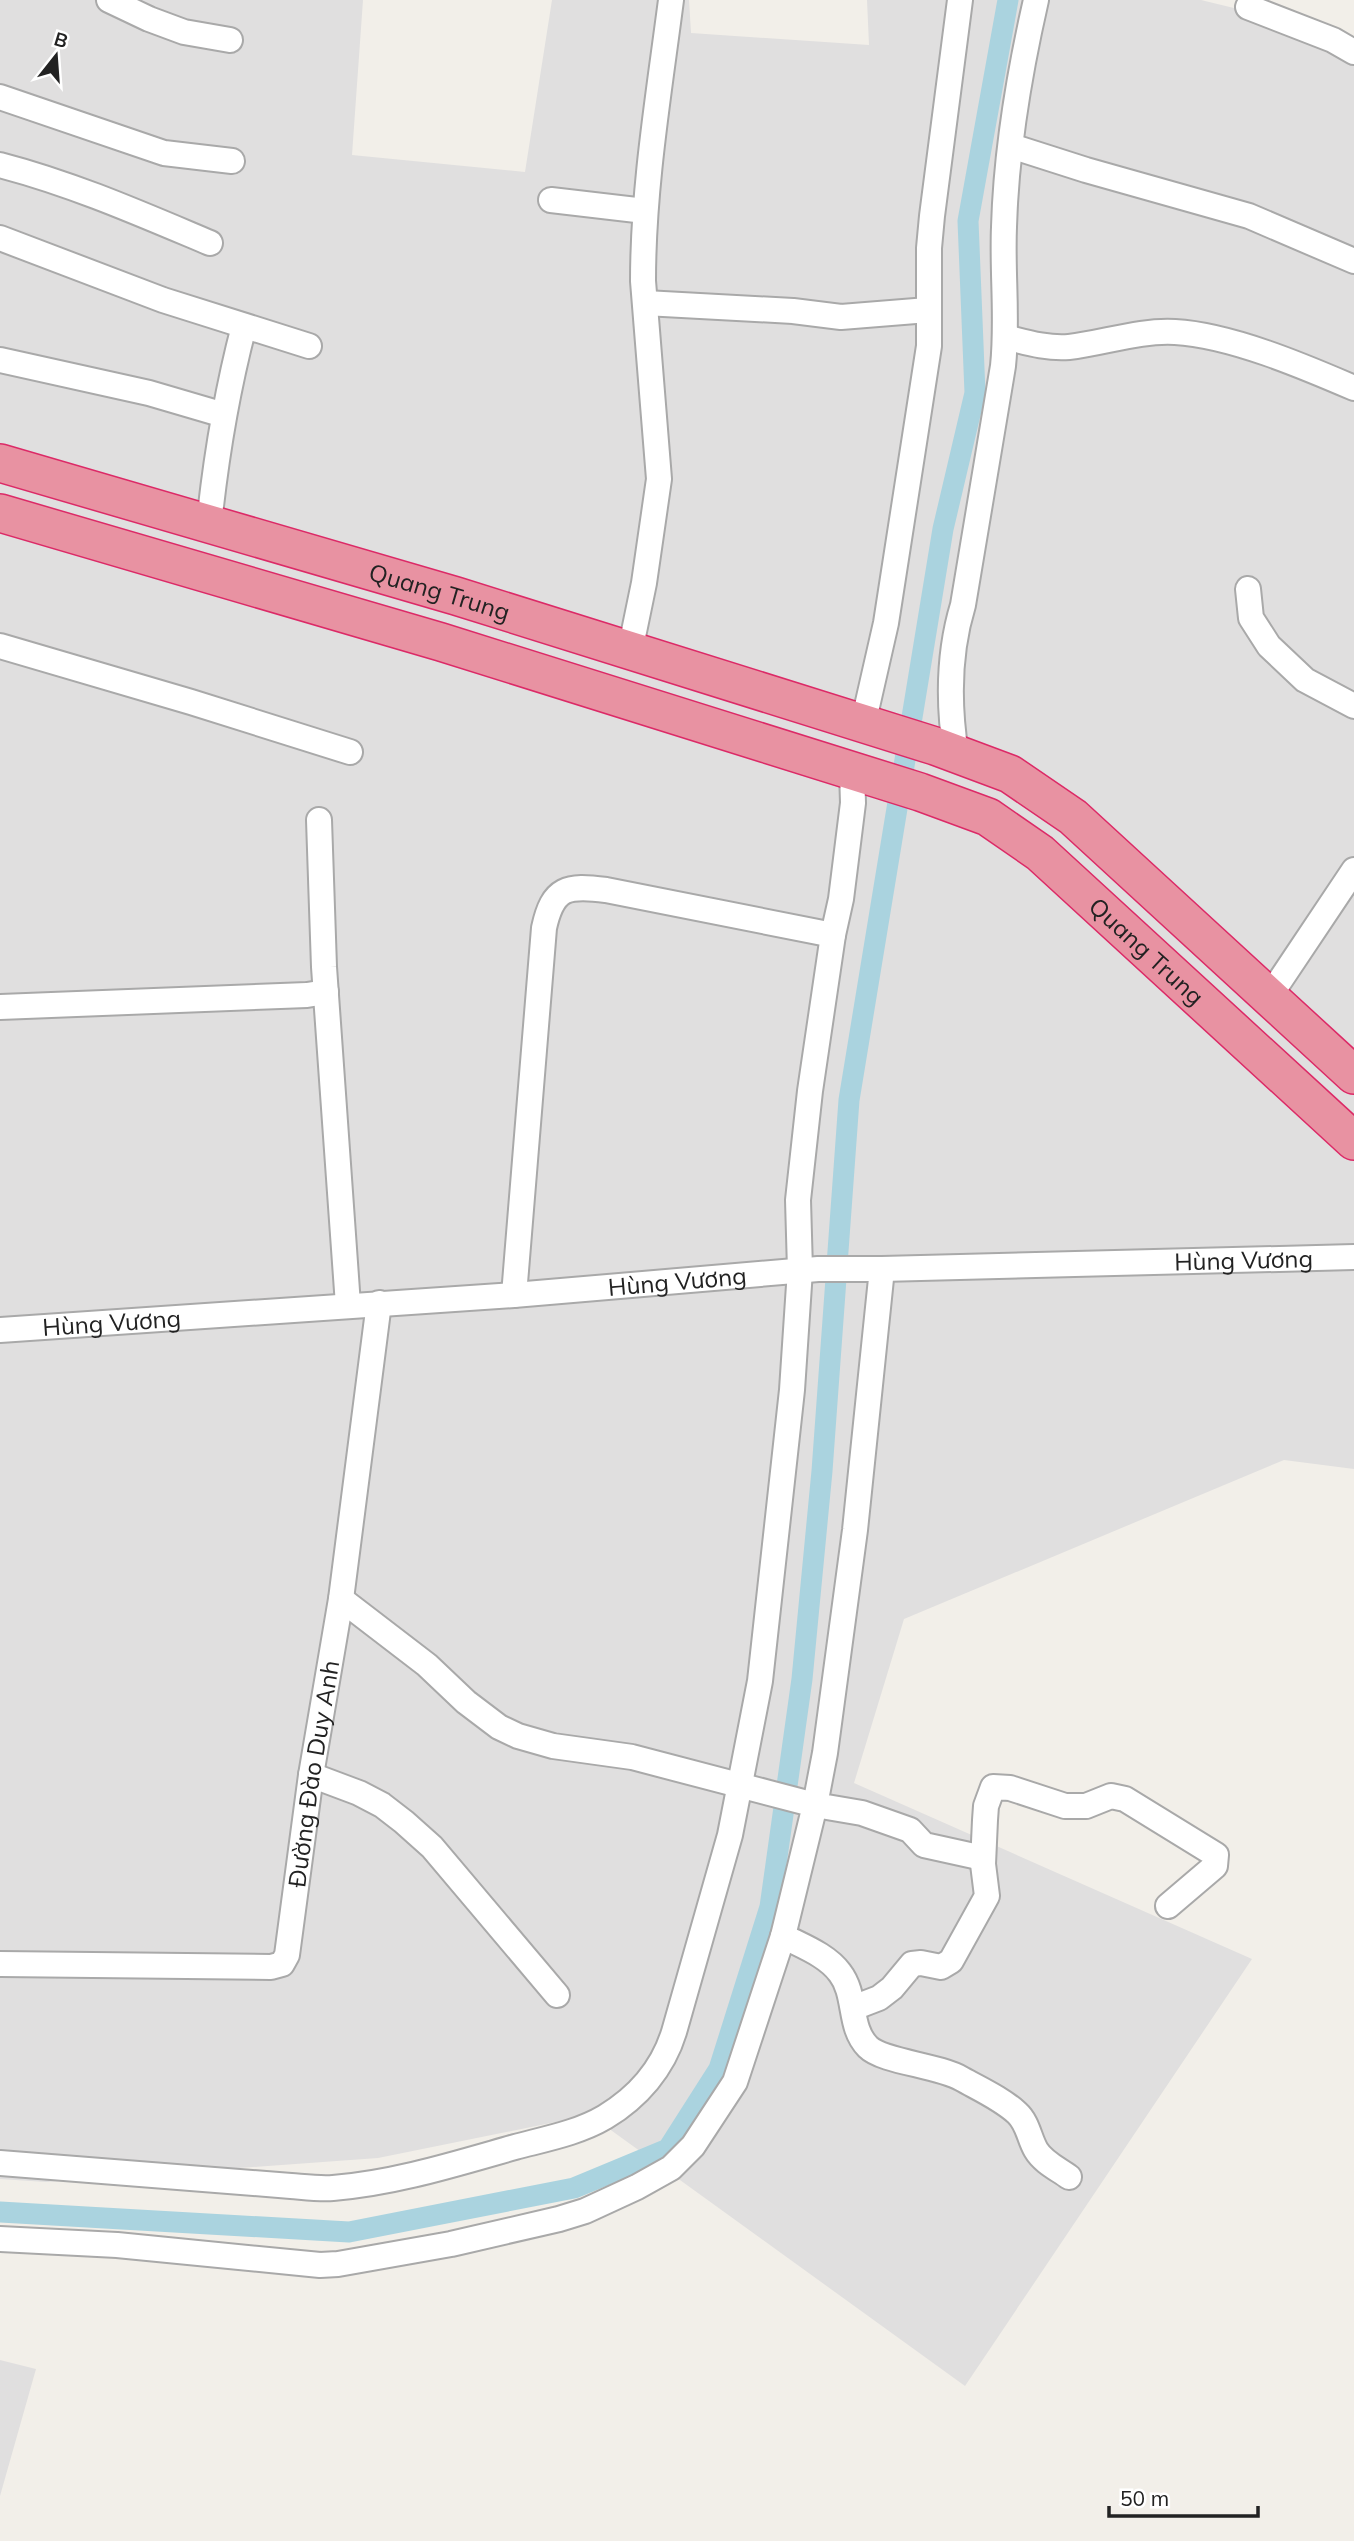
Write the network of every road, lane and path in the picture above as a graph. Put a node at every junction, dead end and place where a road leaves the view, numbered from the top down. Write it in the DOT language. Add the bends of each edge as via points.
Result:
graph roads {
  1 [pos="109,0"];
  2 [pos="671,0"];
  3 [pos="960,0"];
  4 [pos="1036,0"];
  5 [pos="1248,7"];
  6 [pos="230,40"];
  7 [pos="1354,52"];
  8 [pos="0,97"];
  9 [pos="1011,146"];
  10 [pos="232,161"];
  11 [pos="0,165"];
  12 [pos="551,201"];
  13 [pos="645,211"];
  14 [pos="0,238"];
  15 [pos="210,243"];
  16 [pos="1354,261"];
  17 [pos="645,303"];
  18 [pos="928,310"];
  19 [pos="244,326"];
  20 [pos="1005,337"];
  21 [pos="309,346"];
  22 [pos="0,360"];
  23 [pos="1354,387"];
  24 [pos="224,415"];
  25 [pos="0,463"];
  26 [pos="0,513"];
  27 [pos="209,524"];
  28 [pos="1248,589"];
  29 [pos="456,596"];
  30 [pos="441,642"];
  31 [pos="0,646"];
  32 [pos="631,651"];
  33 [pos="1354,706"];
  34 [pos="870,726"];
  35 [pos="946,750"];
  36 [pos="350,752"];
  37 [pos="856,772"];
  38 [pos="319,820"];
  39 [pos="1354,870"];
  40 [pos="1194,927"];
  41 [pos="833,935"];
  42 [pos="1160,961"];
  43 [pos="326,992"];
  44 [pos="1269,997"];
  45 [pos="0,1007"];
  46 [pos="1354,1075"];
  47 [pos="1354,1141"];
  48 [pos="1354,1257"];
  49 [pos="876,1269"];
  50 [pos="809,1270"];
  51 [pos="514,1295"];
  52 [pos="379,1303"];
  53 [pos="348,1305"];
  54 [pos="0,1330"];
  55 [pos="341,1599"];
  56 [pos="311,1775"];
  57 [pos="744,1785"];
  58 [pos="811,1804"];
  59 [pos="983,1858"];
  60 [pos="1168,1906"];
  61 [pos="783,1936"];
  62 [pos="0,1964"];
  63 [pos="557,1995"];
  64 [pos="853,2008"];
  65 [pos="0,2163"];
  66 [pos="1069,2177"];
  67 [pos="0,2239"];
  1 -- 6 [label="street" via="184,32"];
  2 -- 13 [label="street"];
  3 -- 18 [label="street" via="932,216"];
  4 -- 9 [label="street"];
  5 -- 7 [label="street"];
  8 -- 10 [label="street" via="164,153"];
  9 -- 16 [label="street" via="1249,216"];
  9 -- 20 [label="street" via="1004,228"];
  11 -- 15 [label="street" via="121,205"];
  12 -- 13 [label="street"];
  13 -- 17 [label="street"];
  14 -- 19 [label="street"];
  17 -- 18 [label="street" via="841,317"];
  17 -- 32 [label="street" via="659,491"];
  18 -- 34 [label="street" via="929,346"];
  19 -- 21 [label="street"];
  19 -- 24 [label="street"];
  20 -- 23 [label="street" via="1067,347 1136,334 1178,332 1250,348"];
  20 -- 35 [label="street" via="989,458 951,658"];
  22 -- 24 [label="street"];
  24 -- 27 [label="street"];
  25 -- 27 [label="highway, Quang Trung"];
  26 -- 30 [label="highway, Quang Trung"];
  27 -- 29 [label="highway, Quang Trung"];
  28 -- 33 [label="street" via="1251,618 1269,646 1305,680"];
  29 -- 30 [label="highway"];
  29 -- 32 [label="highway, Quang Trung"];
  30 -- 37 [label="highway, Quang Trung"];
  31 -- 36 [label="street"];
  32 -- 34 [label="highway, Quang Trung"];
  34 -- 35 [label="highway, Quang Trung"];
  35 -- 40 [label="highway, Quang Trung" via="1010,774 1073,817"];
  37 -- 41 [label="street"];
  37 -- 42 [label="highway, Quang Trung" via="988,817 1040,853"];
  38 -- 43 [label="street"];
  39 -- 44 [label="street"];
  40 -- 42 [label="highway"];
  40 -- 44 [label="highway, Quang Trung"];
  41 -- 50 [label="street" via="798,1200"];
  41 -- 51 [label="street" via="595,889 571,888 552,900 544,928"];
  42 -- 47 [label="highway, Quang Trung"];
  43 -- 45 [label="street"];
  43 -- 53 [label="street"];
  44 -- 46 [label="highway, Quang Trung"];
  48 -- 49 [label="street, Hùng Vương"];
  49 -- 50 [label="street, Hùng Vương"];
  49 -- 58 [label="street" via="855,1530 825,1753"];
  50 -- 51 [label="street, Hùng Vương"];
  50 -- 57 [label="street"];
  51 -- 52 [label="street, Hùng Vương"];
  52 -- 53 [label="street, Hùng Vương"];
  52 -- 55 [label="street, Đường Đào Duy Anh"];
  53 -- 54 [label="street, Hùng Vương"];
  55 -- 56 [label="street, Đường Đào Duy Anh"];
  55 -- 57 [label="street" via="427,1665 466,1702 518,1736 632,1757"];
  56 -- 62 [label="street, Đường Đào Duy Anh" via="287,1955 282,1964"];
  56 -- 63 [label="street" via="382,1805 432,1847"];
  57 -- 58 [label="street"];
  57 -- 65 [label="street" via="669,2048 646,2083 604,2118 571,2132 398,2179 330,2188"];
  58 -- 59 [label="street" via="862,1813 910,1830 923,1845"];
  58 -- 61 [label="street"];
  59 -- 60 [label="street" via="986,1806 993,1787 1065,1806 1086,1806 1111,1796 1125,1798 1217,1857 1215,1866"];
  59 -- 64 [label="street" via="987,1896 951,1961 941,1967 912,1964 892,1989"];
  61 -- 64 [label="street" via="833,1964 846,1982"];
  61 -- 67 [label="street" via="735,2082 693,2146 671,2168 585,2211 383,2258 320,2265"];
  64 -- 66 [label="street" via="858,2034 870,2049 948,2072 1008,2106 1026,2126 1039,2154"];
}
